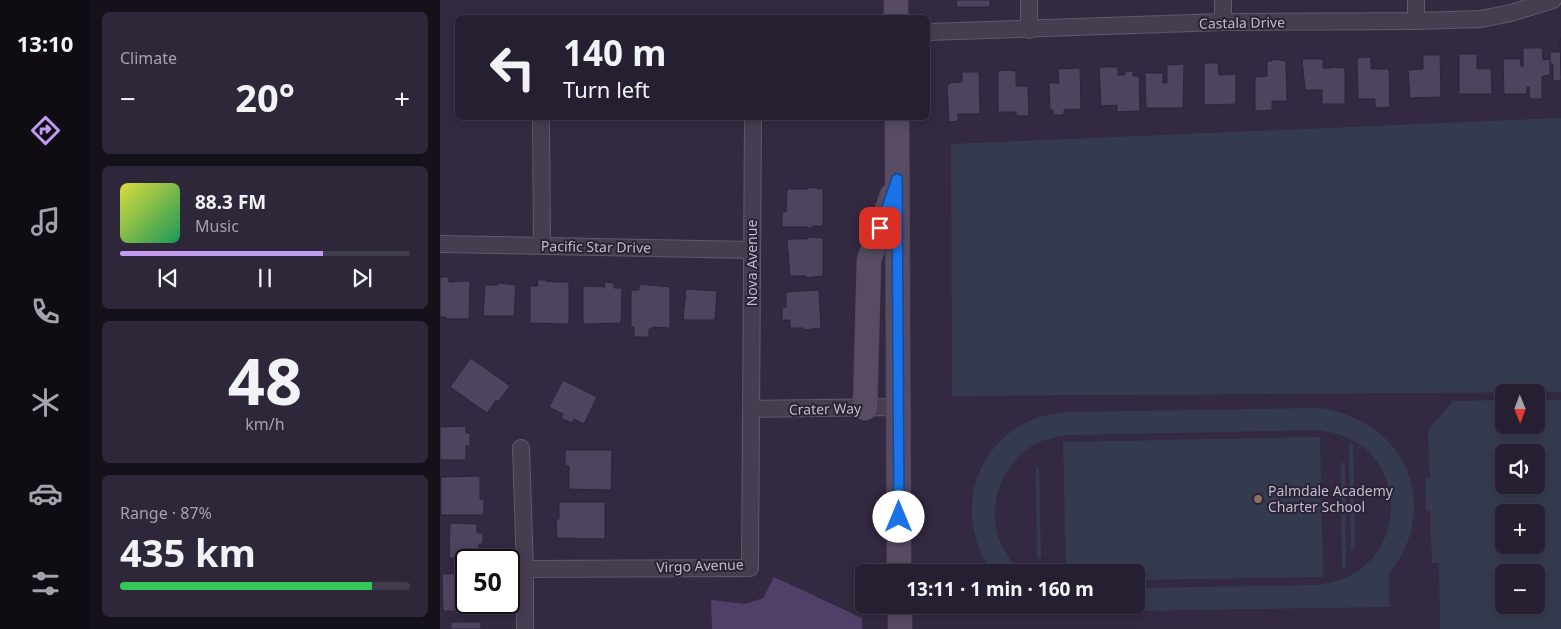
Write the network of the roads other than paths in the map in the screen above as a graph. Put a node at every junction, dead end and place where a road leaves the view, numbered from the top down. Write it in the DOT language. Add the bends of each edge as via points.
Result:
graph roads {
  1 [pos="896,0"];
  2 [pos="1029,0"];
  3 [pos="1223,0"];
  4 [pos="1416,0"];
  5 [pos="1553,0"];
  6 [pos="896,15"];
  7 [pos="1416,21"];
  8 [pos="1223,22"];
  9 [pos="1029,30"];
  10 [pos="930,32"];
  11 [pos="541,120"];
  12 [pos="753,120"];
  13 [pos="897,120"];
  14 [pos="897,179"];
  15 [pos="440,244"];
  16 [pos="542,246"];
  17 [pos="752,250"];
  18 [pos="898,407"];
  19 [pos="865,408"];
  20 [pos="751,409"];
  21 [pos="521,448"];
  22 [pos="900,564"];
  23 [pos="526,569"];
  24 [pos="900,614"];
  25 [pos="525,629"];
  26 [pos="900,629"];
  1 -- 6 [label="main road"];
  2 -- 9 [label="street"];
  3 -- 8 [label="street"];
  4 -- 7 [label="street"];
  5 -- 7 [label="street, Castala Drive" via="1481,19"];
  7 -- 8 [label="street, Castala Drive"];
  8 -- 9 [label="street, Castala Drive"];
  9 -- 10 [label="street, Castala Drive"];
  11 -- 16 [label="street"];
  12 -- 17 [label="street, Nova Avenue"];
  13 -- 14 [label="main road"];
  14 -- 18 [label="main road"];
  14 -- 19 [label="main road" via="869,260"];
  15 -- 16 [label="street, Pacific Star Drive"];
  16 -- 17 [label="street, Pacific Star Drive"];
  17 -- 20 [label="street, Nova Avenue"];
  18 -- 19 [label="street, Crater Way"];
  18 -- 22 [label="main road"];
  19 -- 20 [label="street, Crater Way"];
  20 -- 23 [label="street, Virgo Avenue" via="750,568"];
  21 -- 23 [label="street"];
  23 -- 25 [label="street"];
  24 -- 26 [label="main road"];
}
